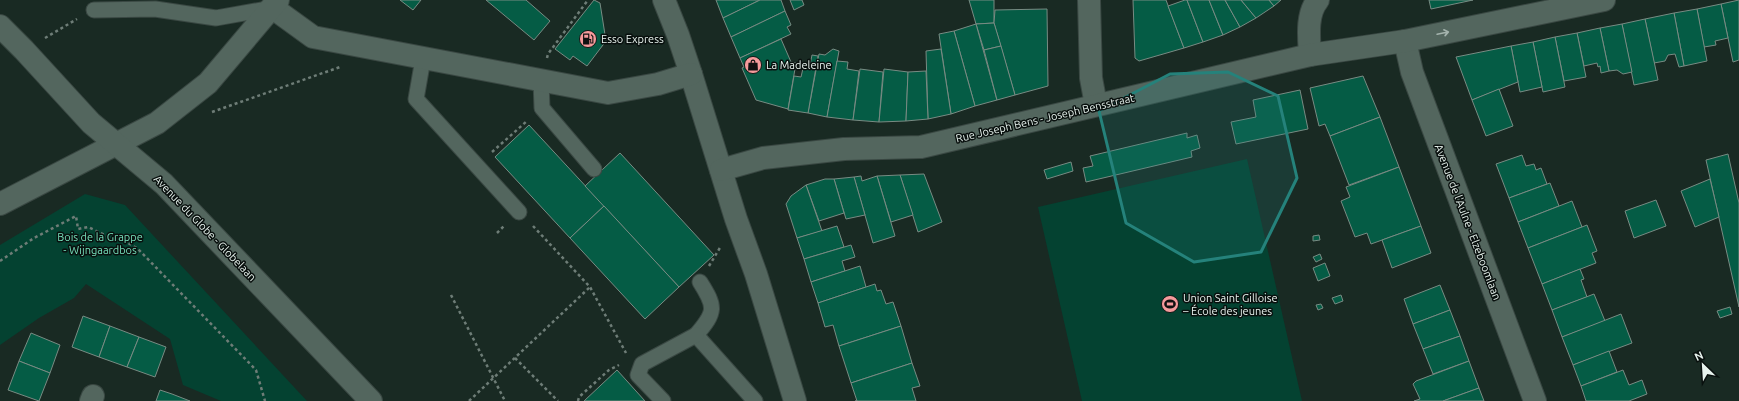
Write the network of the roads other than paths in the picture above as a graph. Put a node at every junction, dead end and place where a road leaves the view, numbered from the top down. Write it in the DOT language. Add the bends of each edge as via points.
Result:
graph roads {
  1 [pos="664,0"];
  2 [pos="1089,0"];
  3 [pos="1318,0"];
  4 [pos="1604,0"];
  5 [pos="276,4"];
  6 [pos="94,10"];
  7 [pos="0,26"];
  8 [pos="1405,41"];
  9 [pos="1310,54"];
  10 [pos="423,59"];
  11 [pos="692,74"];
  12 [pos="541,81"];
  13 [pos="1096,105"];
  14 [pos="116,144"];
  15 [pos="594,169"];
  16 [pos="721,170"];
  17 [pos="0,204"];
  18 [pos="519,212"];
  19 [pos="700,282"];
  20 [pos="696,335"];
  21 [pos="371,401"];
  22 [pos="663,401"];
  23 [pos="755,401"];
  24 [pos="794,401"];
  25 [pos="1535,401"];
  1 -- 11 [label="street"];
  2 -- 13 [label="street" via="1091,78"];
  3 -- 9 [label="street" via="1314,5 1308,31"];
  8 -- 4 [label="street, Rue Joseph Bens - Joseph Bensstraat, one-way"];
  5 -- 6 [label="lane" via="216,18 155,9"];
  5 -- 10 [label="street" via="314,38"];
  5 -- 14 [label="street" via="208,83 157,122"];
  7 -- 14 [label="street, Avenue du Globe - Globelaan" via="91,123"];
  8 -- 9 [label="street, Rue Joseph Bens - Joseph Bensstraat"];
  8 -- 25 [label="street, Avenue de l'Aulne - Elzeboomlaan" via="1412,72"];
  9 -- 13 [label="street, Rue Joseph Bens - Joseph Bensstraat"];
  10 -- 12 [label="street"];
  10 -- 18 [label="lane" via="416,99"];
  11 -- 12 [label="street" via="658,84 608,93"];
  11 -- 16 [label="street"];
  12 -- 15 [label="lane" via="542,108"];
  13 -- 16 [label="street, Rue Joseph Bens - Joseph Bensstraat" via="921,147 844,149 763,158"];
  14 -- 17 [label="street"];
  14 -- 21 [label="street, Avenue du Globe - Globelaan" via="164,184"];
  16 -- 24 [label="street" via="756,274"];
  19 -- 20 [label="lane" via="711,300 710,319"];
  20 -- 22 [label="lane" via="642,364 638,375"];
  20 -- 23 [label="lane"];
}
